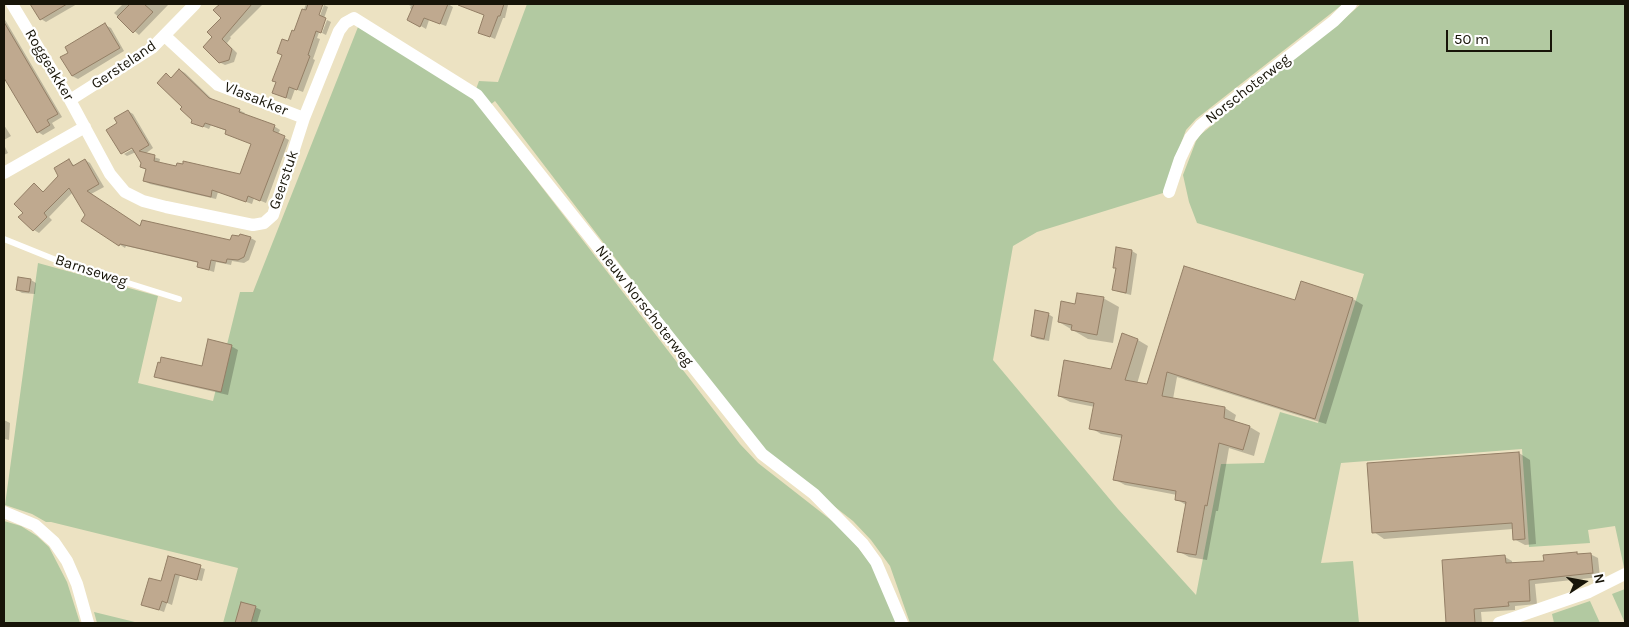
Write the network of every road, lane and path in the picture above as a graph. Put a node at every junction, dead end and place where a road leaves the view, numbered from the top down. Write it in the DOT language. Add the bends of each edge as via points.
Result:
graph roads {
  1 [pos="12,4"];
  2 [pos="195,4"];
  3 [pos="1351,4"];
  4 [pos="354,18"];
  5 [pos="165,36"];
  6 [pos="70,100"];
  7 [pos="304,118"];
  8 [pos="85,127"];
  9 [pos="4,172"];
  10 [pos="1169,192"];
  11 [pos="4,239"];
  12 [pos="179,299"];
  13 [pos="4,512"];
  14 [pos="1625,574"];
  15 [pos="88,623"];
  16 [pos="902,623"];
  17 [pos="1499,623"];
  1 -- 6 [label="street, Roggeakker"];
  2 -- 5 [label="street, Gersteland"];
  3 -- 10 [label="street, Norschoterweg" via="1334,21 1201,125 1190,138"];
  4 -- 7 [label="street, Geerstuk" via="339,31"];
  4 -- 16 [label="street, Nieuw Norschoterweg" via="477,95 762,454 814,494 863,544 876,562"];
  5 -- 6 [label="street, Gersteland" via="152,48"];
  5 -- 7 [label="street, Vlasakker" via="218,85"];
  6 -- 8 [label="street, Roggeakker"];
  7 -- 8 [label="street, Geerstuk" via="273,215 264,223 253,225 166,207 124,192 110,174"];
  8 -- 9 [label="street"];
  11 -- 12 [label="lane, Barnseweg" via="62,262"];
  13 -- 15 [label="street" via="35,525 54,542 77,584"];
  14 -- 17 [label="street" via="1589,592"];
}
